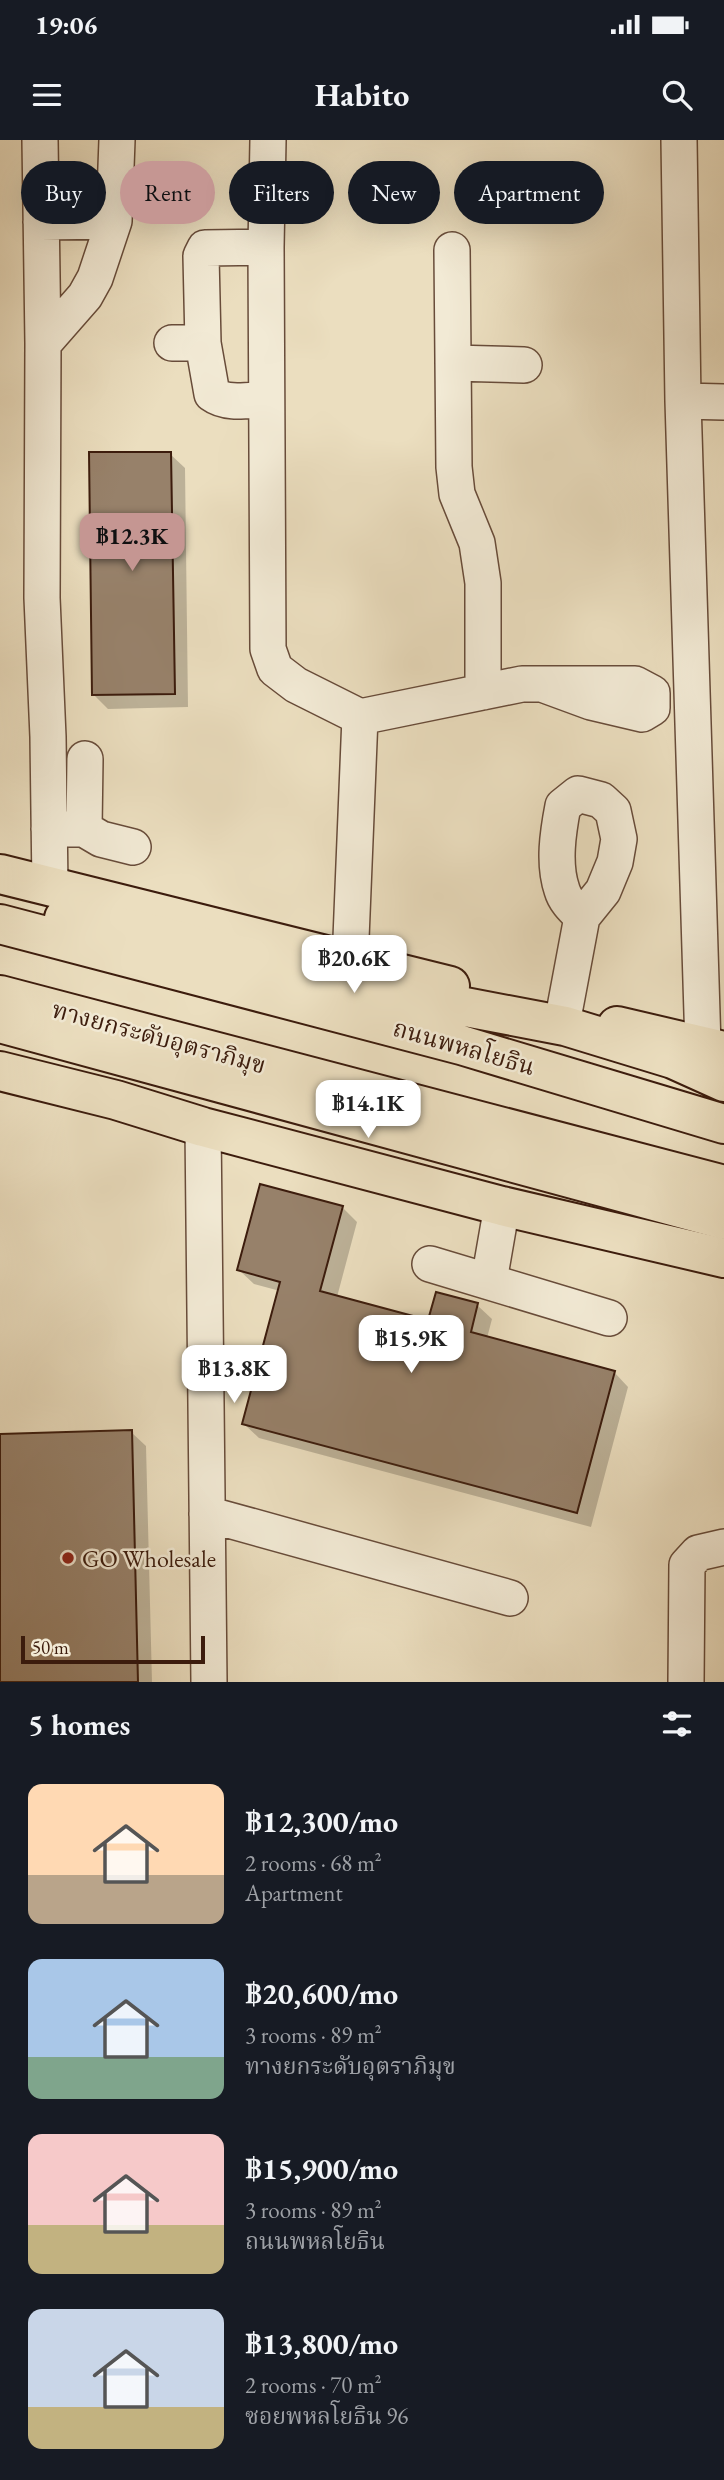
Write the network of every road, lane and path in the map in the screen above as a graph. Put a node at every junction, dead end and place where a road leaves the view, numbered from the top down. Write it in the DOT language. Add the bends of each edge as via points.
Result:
graph roads {
  1 [pos="40,140"];
  2 [pos="117,140"];
  3 [pos="268,140"];
  4 [pos="679,140"];
  5 [pos="40,161"];
  6 [pos="106,221"];
  7 [pos="114,221"];
  8 [pos="41,224"];
  9 [pos="266,247"];
  10 [pos="452,250"];
  11 [pos="43,344"];
  12 [pos="453,363"];
  13 [pos="524,365"];
  14 [pos="266,399"];
  15 [pos="683,401"];
  16 [pos="724,401"];
  17 [pos="542,684"];
  18 [pos="483,692"];
  19 [pos="360,717"];
  20 [pos="85,759"];
  21 [pos="84,828"];
  22 [pos="49,829"];
  23 [pos="133,847"];
  24 [pos="0,874"];
  25 [pos="50,887"];
  26 [pos="0,907"];
  27 [pos="582,917"];
  28 [pos="0,924"];
  29 [pos="350,963"];
  30 [pos="0,995"];
  31 [pos="564,1013"];
  32 [pos="0,1023"];
  33 [pos="713,1048"];
  34 [pos="0,1071"];
  35 [pos="724,1082"];
  36 [pos="724,1124"];
  37 [pos="203,1127"];
  38 [pos="724,1185"];
  39 [pos="502,1206"];
  40 [pos="724,1220"];
  41 [pos="724,1258"];
  42 [pos="430,1264"];
  43 [pos="489,1281"];
  44 [pos="609,1318"];
  45 [pos="207,1514"];
  46 [pos="724,1547"];
  47 [pos="510,1598"];
  48 [pos="209,1682"];
  49 [pos="686,1682"];
  1 -- 5 [label="street"];
  2 -- 7 [label="street"];
  3 -- 9 [label="street"];
  4 -- 15 [label="street"];
  6 -- 7 [label="street"];
  7 -- 11 [label="street" via="86,296"];
  8 -- 11 [label="street"];
  9 -- 14 [label="street"];
  9 -- 14 [label="street" via="205,248 188,343 212,394 237,401"];
  10 -- 12 [label="street"];
  11 -- 22 [label="street" via="42,598"];
  12 -- 13 [label="street"];
  12 -- 18 [label="street" via="457,494 477,543 483,583"];
  14 -- 19 [label="street" via="268,649 275,670"];
  15 -- 16 [label="street"];
  15 -- 33 [label="street"];
  17 -- 18 [label="street"];
  18 -- 19 [label="street"];
  19 -- 29 [label="street"];
  20 -- 21 [label="street"];
  21 -- 22 [label="street"];
  21 -- 23 [label="street" via="101,839"];
  22 -- 25 [label="street"];
  24 -- 25 [label="main road"];
  25 -- 29 [label="main road"];
  26 -- 35 [label="main road" via="137,930 350,985 565,1026 673,1059"];
  27 -- 31 [label="street"];
  28 -- 36 [label="main road, ถนนพหลโยธิน" via="461,1045"];
  29 -- 31 [label="main road"];
  30 -- 38 [label="main road, ทางยกระดับอุตราภิมุข"];
  31 -- 33 [label="main road"];
  32 -- 40 [label="main road"];
  34 -- 37 [label="main road"];
  37 -- 39 [label="main road"];
  37 -- 45 [label="street"];
  39 -- 41 [label="main road"];
  39 -- 43 [label="street"];
  42 -- 43 [label="street"];
  43 -- 44 [label="street"];
  45 -- 47 [label="street"];
  45 -- 48 [label="street"];
  46 -- 49 [label="street" via="698,1553 687,1566"];
}
